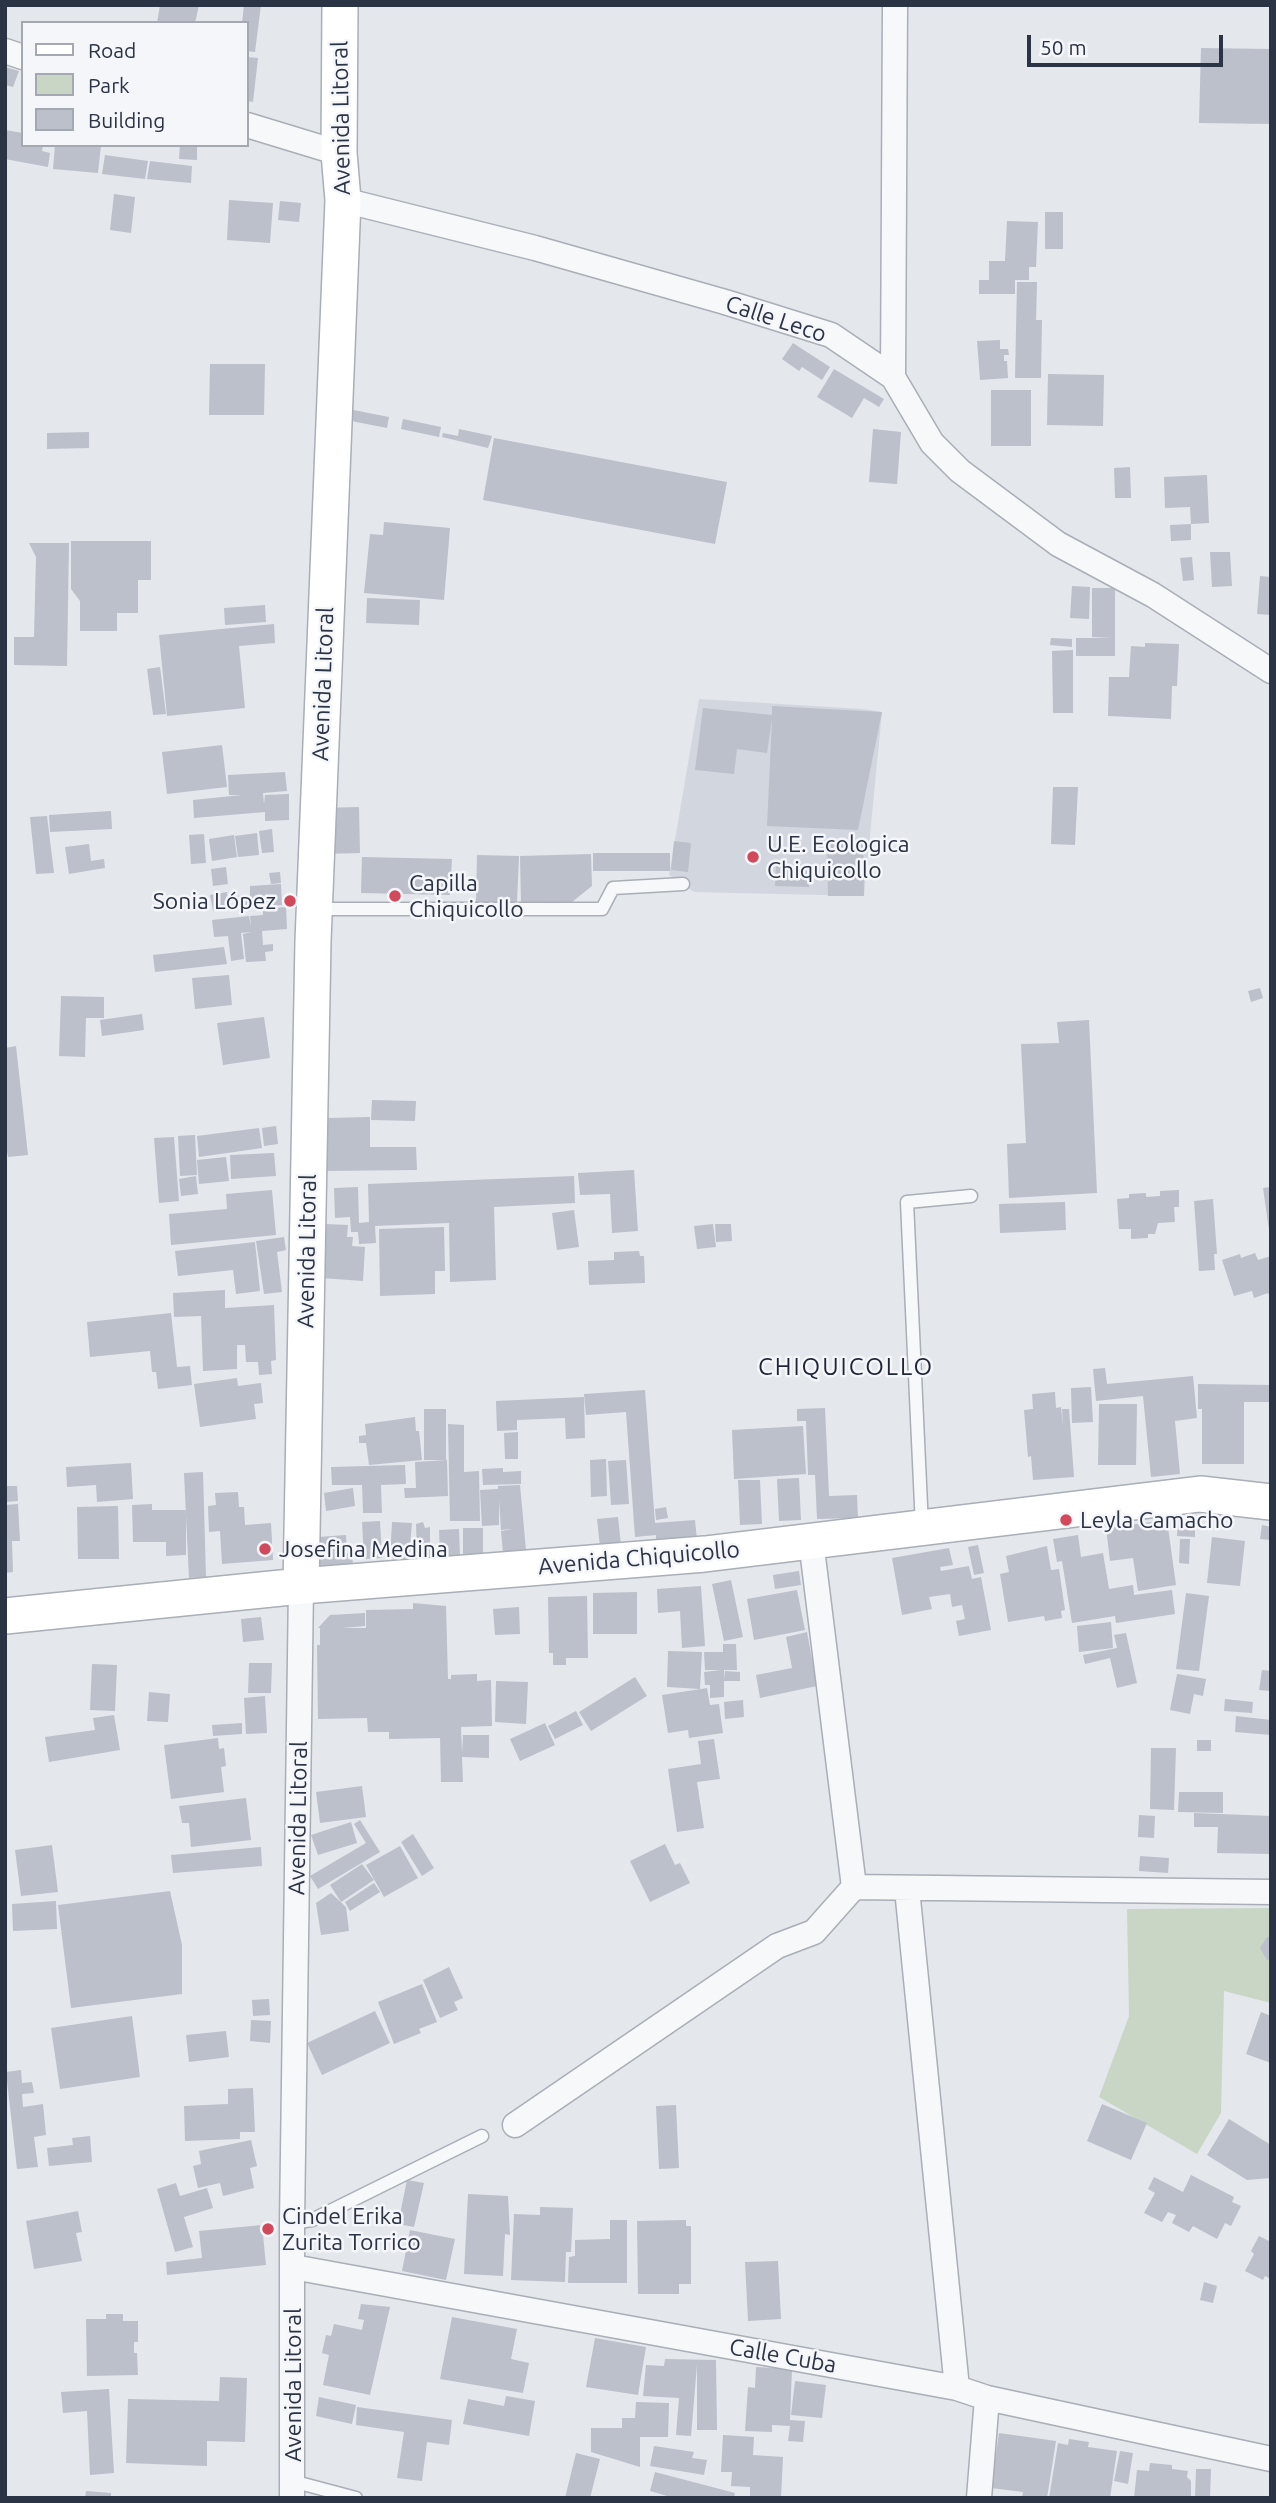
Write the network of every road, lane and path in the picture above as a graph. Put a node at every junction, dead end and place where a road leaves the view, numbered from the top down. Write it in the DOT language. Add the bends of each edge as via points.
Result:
graph roads {
  1 [pos="340,5"];
  2 [pos="895,5"];
  3 [pos="248,125"];
  4 [pos="339,153"];
  5 [pos="343,200"];
  6 [pos="893,377"];
  7 [pos="1271,671"];
  8 [pos="682,884"];
  9 [pos="315,909"];
  10 [pos="971,1196"];
  11 [pos="1271,1502"];
  12 [pos="922,1527"];
  13 [pos="811,1541"];
  14 [pos="301,1586"];
  15 [pos="5,1616"];
  16 [pos="854,1887"];
  17 [pos="906,1889"];
  18 [pos="1271,1892"];
  19 [pos="515,2125"];
  20 [pos="482,2136"];
  21 [pos="292,2223"];
  22 [pos="293,2267"];
  23 [pos="957,2388"];
  24 [pos="987,2398"];
  25 [pos="1271,2459"];
  26 [pos="292,2489"];
  27 [pos="356,2498"];
  28 [pos="979,2498"];
  1 -- 4 [label="street, Avenida Litoral"];
  2 -- 6 [label="street"];
  3 -- 4 [label="street"];
  4 -- 5 [label="street, Avenida Litoral"];
  5 -- 6 [label="street, Calle Leco" via="548,251 831,335"];
  5 -- 9 [label="street, Avenida Litoral"];
  6 -- 7 [label="street, Calle Leco" via="932,443 960,471 1058,544 1153,595"];
  8 -- 9 [label="lane" via="613,888 602,909"];
  9 -- 14 [label="street, Avenida Litoral"];
  10 -- 12 [label="lane" via="907,1202"];
  11 -- 12 [label="street, Avenida Chiquicollo" via="1200,1494"];
  12 -- 13 [label="street, Avenida Chiquicollo"];
  13 -- 14 [label="street, Avenida Chiquicollo" via="705,1554"];
  13 -- 16 [label="street"];
  14 -- 15 [label="street, Avenida Chiquicollo"];
  14 -- 21 [label="street, Avenida Litoral"];
  16 -- 17 [label="street"];
  16 -- 19 [label="street" via="814,1933 777,1946"];
  17 -- 18 [label="street"];
  17 -- 23 [label="street"];
  20 -- 21 [label="lane" via="312,2220"];
  21 -- 22 [label="street, Avenida Litoral"];
  22 -- 23 [label="street, Calle Cuba"];
  22 -- 26 [label="street, Avenida Litoral"];
  23 -- 24 [label="street, Calle Cuba"];
  24 -- 25 [label="street, Calle Cuba"];
  24 -- 28 [label="street"];
  26 -- 27 [label="lane"];
}
